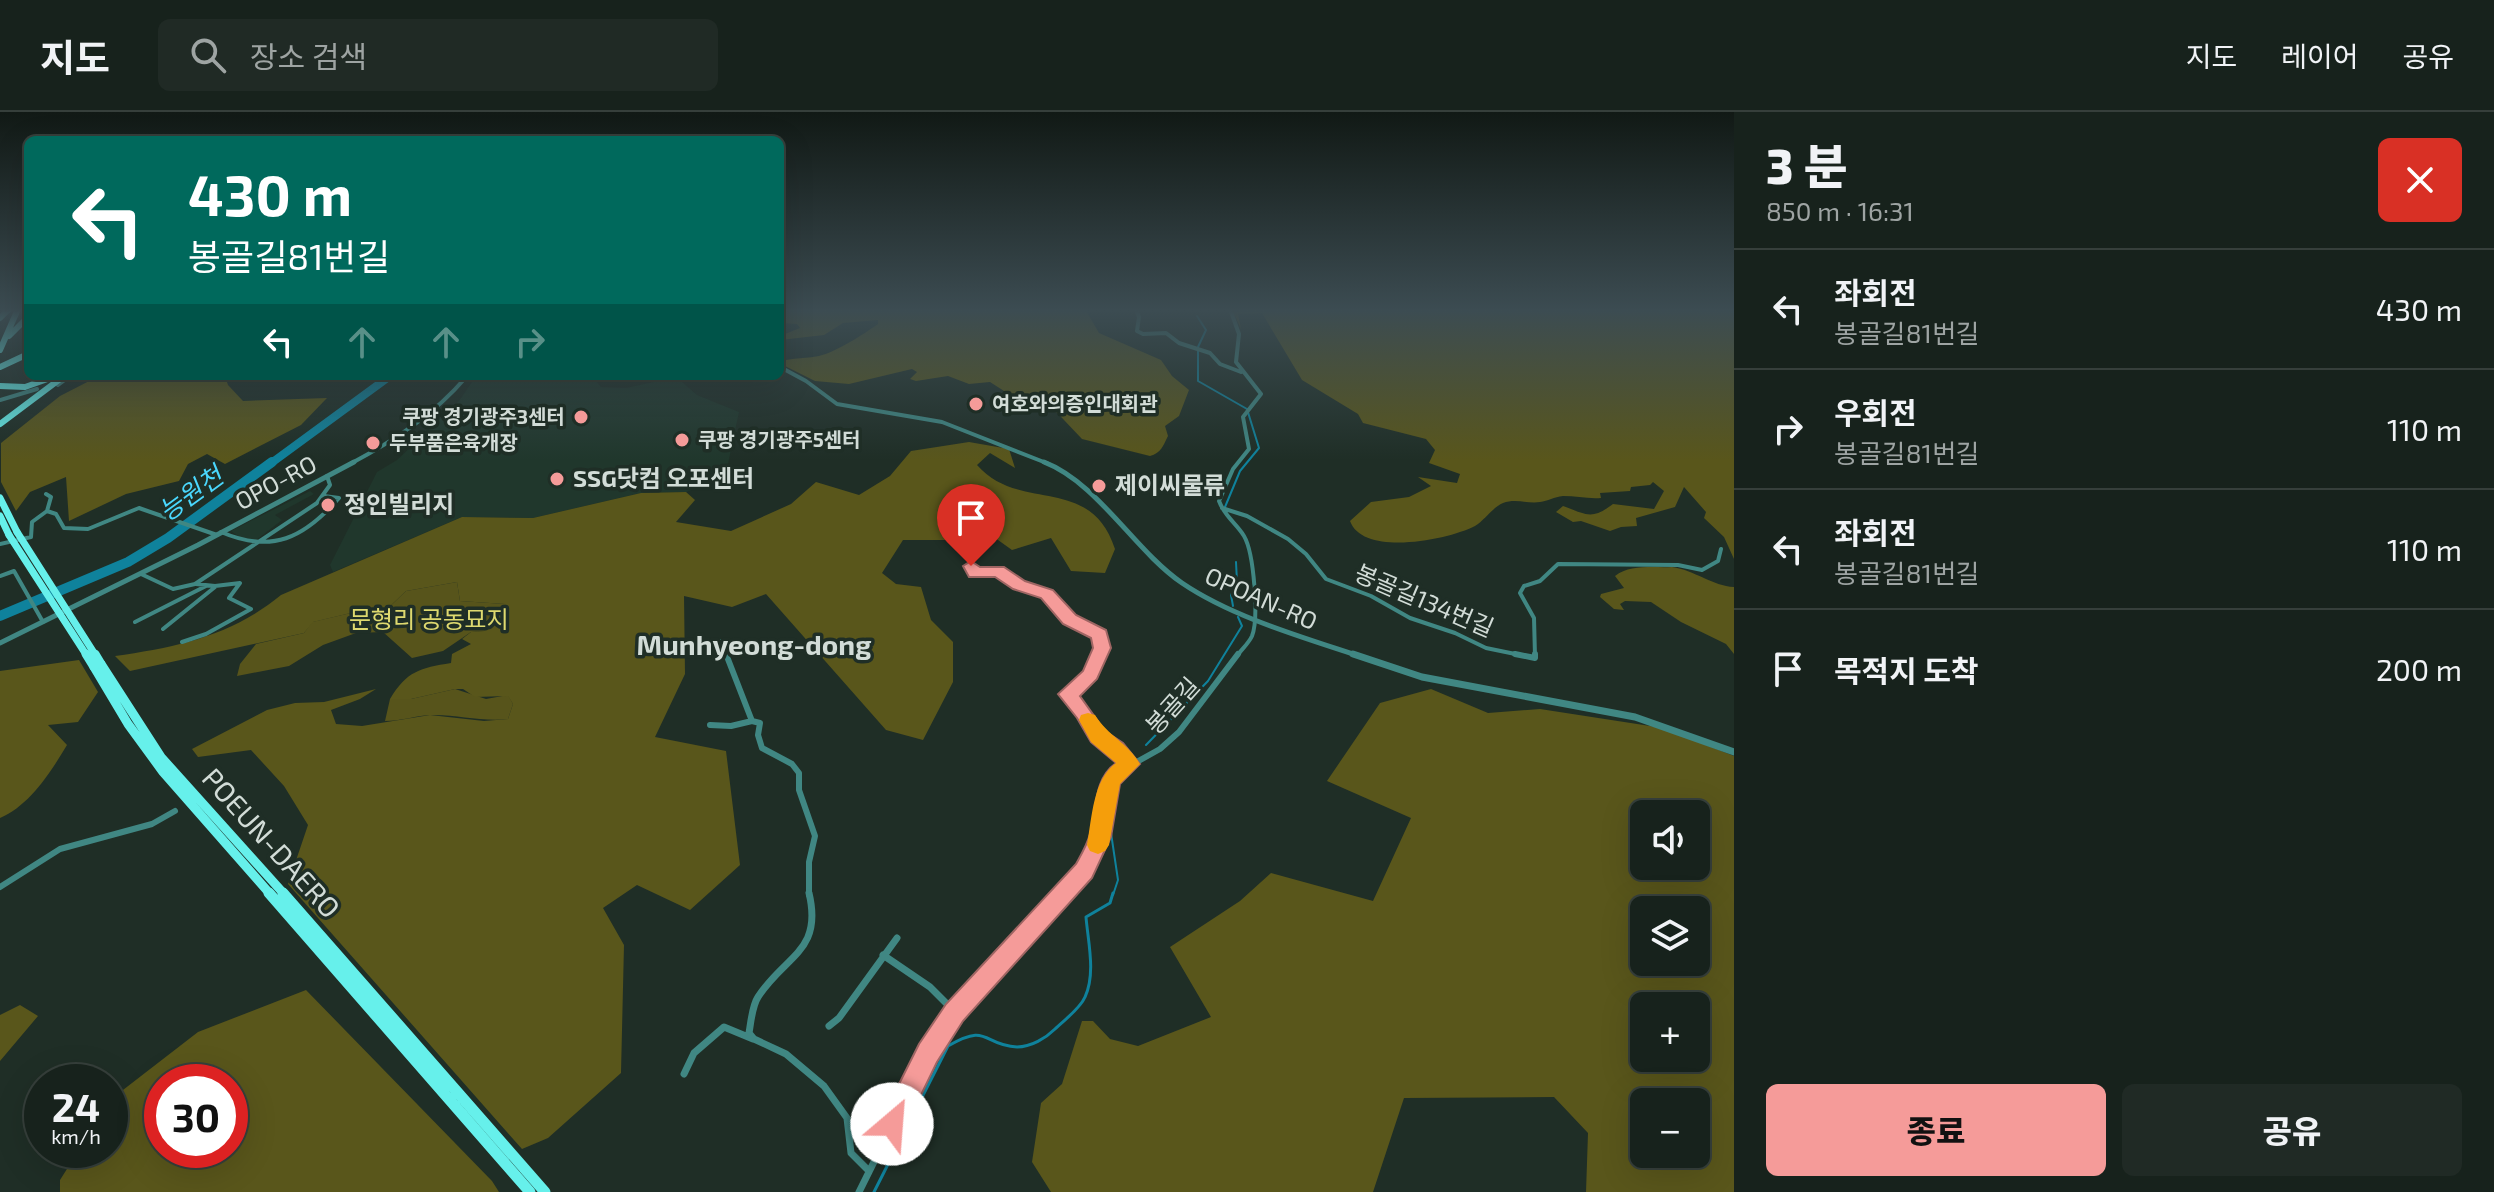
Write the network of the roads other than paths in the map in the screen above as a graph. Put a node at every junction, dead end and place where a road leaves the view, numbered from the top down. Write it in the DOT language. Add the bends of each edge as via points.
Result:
graph roads {
  1 [pos="1216,359"];
  2 [pos="1236,359"];
  3 [pos="784,369"];
  4 [pos="1242,372"];
  5 [pos="45,380"];
  6 [pos="61,380"];
  7 [pos="63,380"];
  8 [pos="463,380"];
  9 [pos="58,385"];
  10 [pos="0,386"];
  11 [pos="37,389"];
  12 [pos="0,400"];
  13 [pos="0,424"];
  14 [pos="327,476"];
  15 [pos="46,494"];
  16 [pos="324,496"];
  17 [pos="0,498"];
  18 [pos="1221,508"];
  19 [pos="47,511"];
  20 [pos="0,516"];
  21 [pos="13,534"];
  22 [pos="219,534"];
  23 [pos="256,543"];
  24 [pos="0,544"];
  25 [pos="970,545"];
  26 [pos="1721,549"];
  27 [pos="140,574"];
  28 [pos="0,576"];
  29 [pos="195,584"];
  30 [pos="207,585"];
  31 [pos="215,586"];
  32 [pos="1256,618"];
  33 [pos="43,622"];
  34 [pos="135,622"];
  35 [pos="163,629"];
  36 [pos="721,641"];
  37 [pos="182,642"];
  38 [pos="0,643"];
  39 [pos="98,666"];
  40 [pos="752,721"];
  41 [pos="710,725"];
  42 [pos="1734,752"];
  43 [pos="1130,764"];
  44 [pos="175,811"];
  45 [pos="0,887"];
  46 [pos="897,938"];
  47 [pos="883,955"];
  48 [pos="955,1012"];
  49 [pos="829,1026"];
  50 [pos="754,1039"];
  51 [pos="684,1074"];
  52 [pos="869,1171"];
  53 [pos="530,1192"];
  54 [pos="545,1192"];
  55 [pos="859,1192"];
  1 -- 4 [label="street"];
  2 -- 4 [label="street"];
  3 -- 32 [label="street, OPOAN-RO" via="837,404 930,419 1052,465 1083,487 1182,583"];
  4 -- 18 [label="street" via="1261,391 1243,419 1249,449 1229,478"];
  5 -- 10 [label="highway" via="25,387"];
  6 -- 13 [label="highway"];
  7 -- 9 [label="street"];
  8 -- 14 [label="street, OPO-RO" via="430,417"];
  11 -- 12 [label="street"];
  14 -- 16 [label="street" via="330,485"];
  14 -- 22 [label="street, OPO-RO"];
  15 -- 19 [label="street" via="51,497"];
  16 -- 23 [label="street"];
  16 -- 23 [label="street" via="339,498 289,541"];
  17 -- 21 [label="highway"];
  18 -- 26 [label="street, 봉골길134번길" via="1288,539 1326,579 1486,648 1535,658 1534,618 1521,589 1540,581 1558,564 1702,570 1718,561"];
  18 -- 32 [label="street" via="1248,545"];
  19 -- 22 [label="street" via="56,514 64,528 88,529 139,508"];
  19 -- 24 [label="street" via="32,522 31,537"];
  20 -- 21 [label="highway"];
  21 -- 39 [label="highway, bridge"];
  22 -- 23 [label="street"];
  22 -- 27 [label="street, OPO-RO"];
  23 -- 29 [label="street"];
  25 -- 43 [label="street" via="967,552 975,573 998,571 1047,594 1069,619 1099,635 1102,648 1090,674 1067,694 1098,737"];
  27 -- 29 [label="street" via="173,589"];
  27 -- 33 [label="street, OPO-RO"];
  28 -- 33 [label="street" via="14,571"];
  29 -- 30 [label="street"];
  30 -- 31 [label="street"];
  30 -- 34 [label="street"];
  31 -- 35 [label="street"];
  31 -- 37 [label="street" via="240,583 229,598 251,609"];
  32 -- 42 [label="street, OPOAN-RO" via="1383,666 1635,717"];
  32 -- 43 [label="street, 봉골길" via="1252,636 1188,723 1160,749"];
  33 -- 38 [label="street, OPO-RO"];
  36 -- 40 [label="street"];
  39 -- 53 [label="highway, POEUN-DAERO" via="128,724 163,772"];
  39 -- 54 [label="highway, POEUN-DAERO" via="161,757"];
  40 -- 41 [label="street"];
  40 -- 50 [label="street" via="760,723 762,748 797,769 815,841 809,862 814,912 810,938 756,999 749,1033"];
  43 -- 48 [label="street, 봉골길" via="1110,782 1097,848 1076,884"];
  44 -- 45 [label="street" via="152,824 60,849"];
  46 -- 47 [label="street"];
  47 -- 48 [label="street" via="930,987"];
  47 -- 49 [label="street"];
  48 -- 52 [label="street, 봉골길" via="928,1053"];
  50 -- 51 [label="street" via="724,1027 696,1048 686,1060"];
  50 -- 52 [label="street" via="786,1054 824,1086 847,1118 851,1153"];
  52 -- 55 [label="street, 봉골길"];
}
